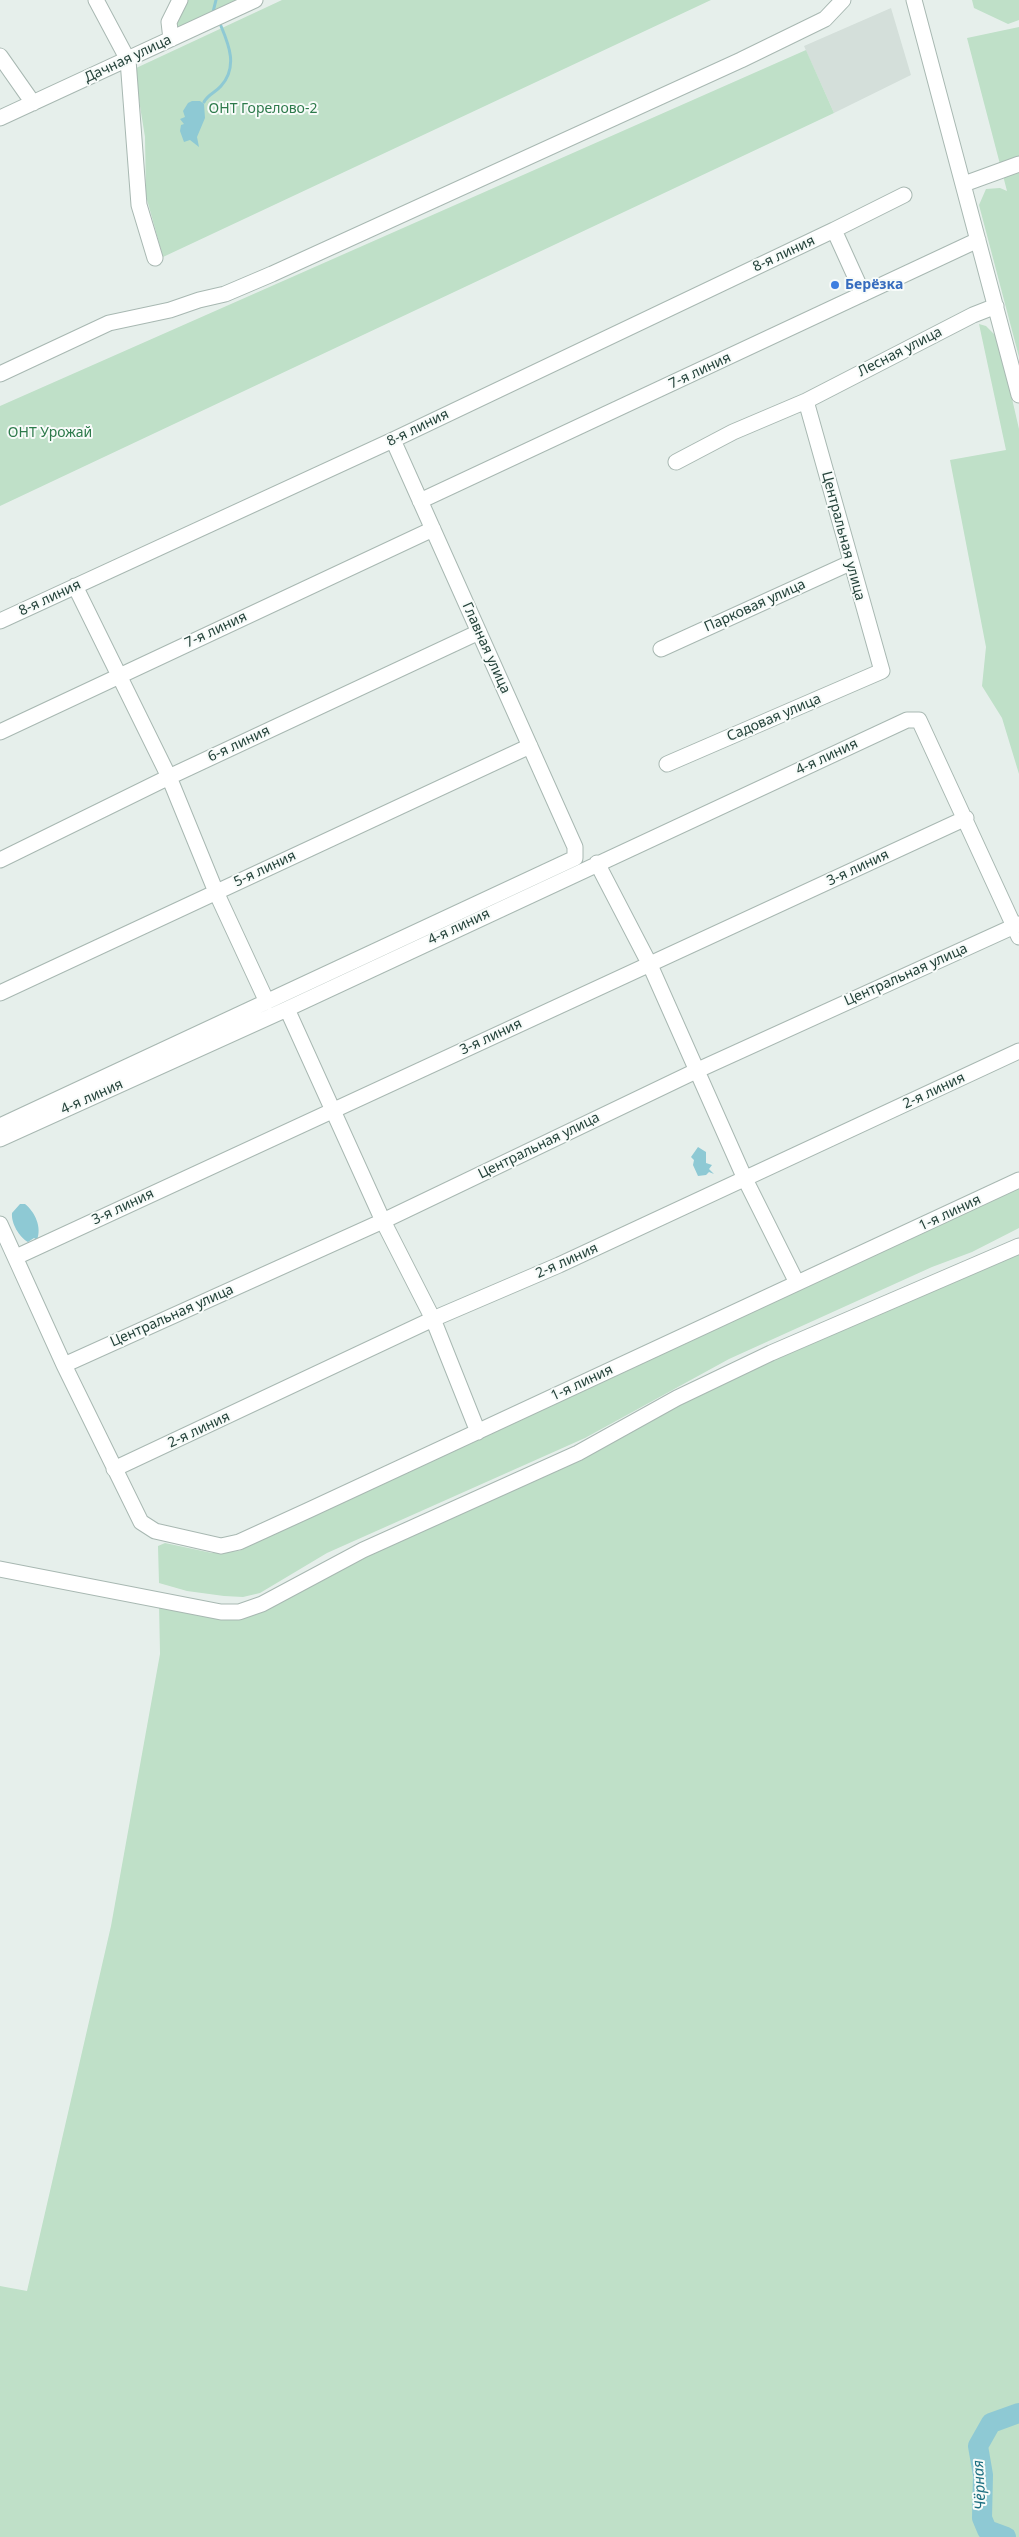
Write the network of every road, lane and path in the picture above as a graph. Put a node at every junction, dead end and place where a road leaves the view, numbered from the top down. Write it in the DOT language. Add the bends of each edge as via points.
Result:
graph roads {
  1 [pos="96,0"];
  2 [pos="180,0"];
  3 [pos="256,0"];
  4 [pos="843,0"];
  5 [pos="914,0"];
  6 [pos="171,39"];
  7 [pos="0,56"];
  8 [pos="128,60"];
  9 [pos="33,103"];
  10 [pos="0,118"];
  11 [pos="1019,164"];
  12 [pos="964,184"];
  13 [pos="904,195"];
  14 [pos="834,230"];
  15 [pos="978,240"];
  16 [pos="155,258"];
  17 [pos="864,294"];
  18 [pos="996,306"];
  19 [pos="0,374"];
  20 [pos="1019,394"];
  21 [pos="806,400"];
  22 [pos="393,440"];
  23 [pos="676,462"];
  24 [pos="420,501"];
  25 [pos="433,529"];
  26 [pos="850,563"];
  27 [pos="75,586"];
  28 [pos="0,622"];
  29 [pos="479,632"];
  30 [pos="661,648"];
  31 [pos="882,672"];
  32 [pos="120,675"];
  33 [pos="0,732"];
  34 [pos="530,746"];
  35 [pos="667,764"];
  36 [pos="169,777"];
  37 [pos="966,818"];
  38 [pos="0,860"];
  39 [pos="597,862"];
  40 [pos="216,892"];
  41 [pos="1017,929"];
  42 [pos="650,965"];
  43 [pos="0,993"];
  44 [pos="267,1002"];
  45 [pos="287,1009"];
  46 [pos="1019,1051"];
  47 [pos="698,1070"];
  48 [pos="332,1110"];
  49 [pos="0,1126"];
  50 [pos="0,1139"];
  51 [pos="745,1179"];
  52 [pos="1019,1180"];
  53 [pos="383,1221"];
  54 [pos="0,1224"];
  55 [pos="1019,1246"];
  56 [pos="16,1257"];
  57 [pos="797,1283"];
  58 [pos="433,1319"];
  59 [pos="64,1365"];
  60 [pos="478,1432"];
  61 [pos="114,1470"];
  62 [pos="0,1569"];
  1 -- 8 [label="street"];
  2 -- 6 [label="street" via="169,22"];
  3 -- 6 [label="street, Дачная улица"];
  4 -- 19 [label="street" via="825,19 749,56 272,274 225,294 109,324"];
  5 -- 12 [label="street"];
  6 -- 8 [label="street, Дачная улица"];
  7 -- 9 [label="street"];
  8 -- 9 [label="street, Дачная улица"];
  8 -- 16 [label="street" via="139,205"];
  9 -- 10 [label="street, Дачная улица"];
  11 -- 12 [label="street"];
  12 -- 15 [label="street"];
  13 -- 14 [label="street, 8-я линия"];
  14 -- 17 [label="street"];
  14 -- 22 [label="street, 8-я линия"];
  15 -- 17 [label="street, 7-я линия"];
  15 -- 18 [label="street"];
  17 -- 24 [label="street, 7-я линия"];
  18 -- 20 [label="street"];
  18 -- 21 [label="street, Лесная улица" via="964,319"];
  21 -- 23 [label="street, Лесная улица" via="733,432"];
  21 -- 26 [label="street, Центральная улица"];
  22 -- 24 [label="street, Главная улица"];
  22 -- 27 [label="street, 8-я линия"];
  24 -- 25 [label="street, Главная улица"];
  25 -- 29 [label="street, Главная улица"];
  25 -- 32 [label="street, 7-я линия"];
  26 -- 30 [label="street, Парковая улица"];
  26 -- 31 [label="street, Центральная улица"];
  27 -- 28 [label="street, 8-я линия"];
  27 -- 32 [label="street"];
  29 -- 34 [label="street, Главная улица"];
  29 -- 36 [label="street, 6-я линия"];
  31 -- 35 [label="street, Садовая улица"];
  32 -- 33 [label="street, 7-я линия"];
  32 -- 36 [label="street"];
  34 -- 40 [label="street, 5-я линия"];
  34 -- 44 [label="street, Главная улица" via="575,847 575,858"];
  36 -- 38 [label="street, 6-я линия"];
  36 -- 40 [label="street"];
  37 -- 39 [label="street, 4-я линия" via="919,720 907,720"];
  37 -- 41 [label="street"];
  37 -- 42 [label="street, 3-я линия"];
  39 -- 42 [label="street"];
  39 -- 45 [label="street, 4-я линия"];
  40 -- 43 [label="street, 5-я линия"];
  40 -- 44 [label="street"];
  41 -- 47 [label="street, Центральная улица"];
  42 -- 47 [label="street"];
  42 -- 48 [label="street, 3-я линия"];
  44 -- 49 [label="street"];
  45 -- 48 [label="street"];
  45 -- 50 [label="street, 4-я линия"];
  46 -- 51 [label="street, 2-я линия"];
  47 -- 51 [label="street"];
  47 -- 53 [label="street, Центральная улица"];
  48 -- 53 [label="street"];
  48 -- 56 [label="street, 3-я линия"];
  51 -- 57 [label="street"];
  51 -- 58 [label="street, 2-я линия"];
  52 -- 57 [label="street, 1-я линия"];
  53 -- 58 [label="street"];
  53 -- 59 [label="street, Центральная улица"];
  54 -- 56 [label="street"];
  55 -- 62 [label="street" via="770,1353 677,1398 578,1453 363,1550 262,1604 239,1612 221,1612"];
  56 -- 59 [label="street"];
  57 -- 60 [label="street, 1-я линия"];
  58 -- 60 [label="street"];
  58 -- 61 [label="street, 2-я линия"];
  59 -- 61 [label="street"];
  60 -- 61 [label="street, 1-я линия" via="239,1542 221,1546 155,1532 141,1522"];
}
